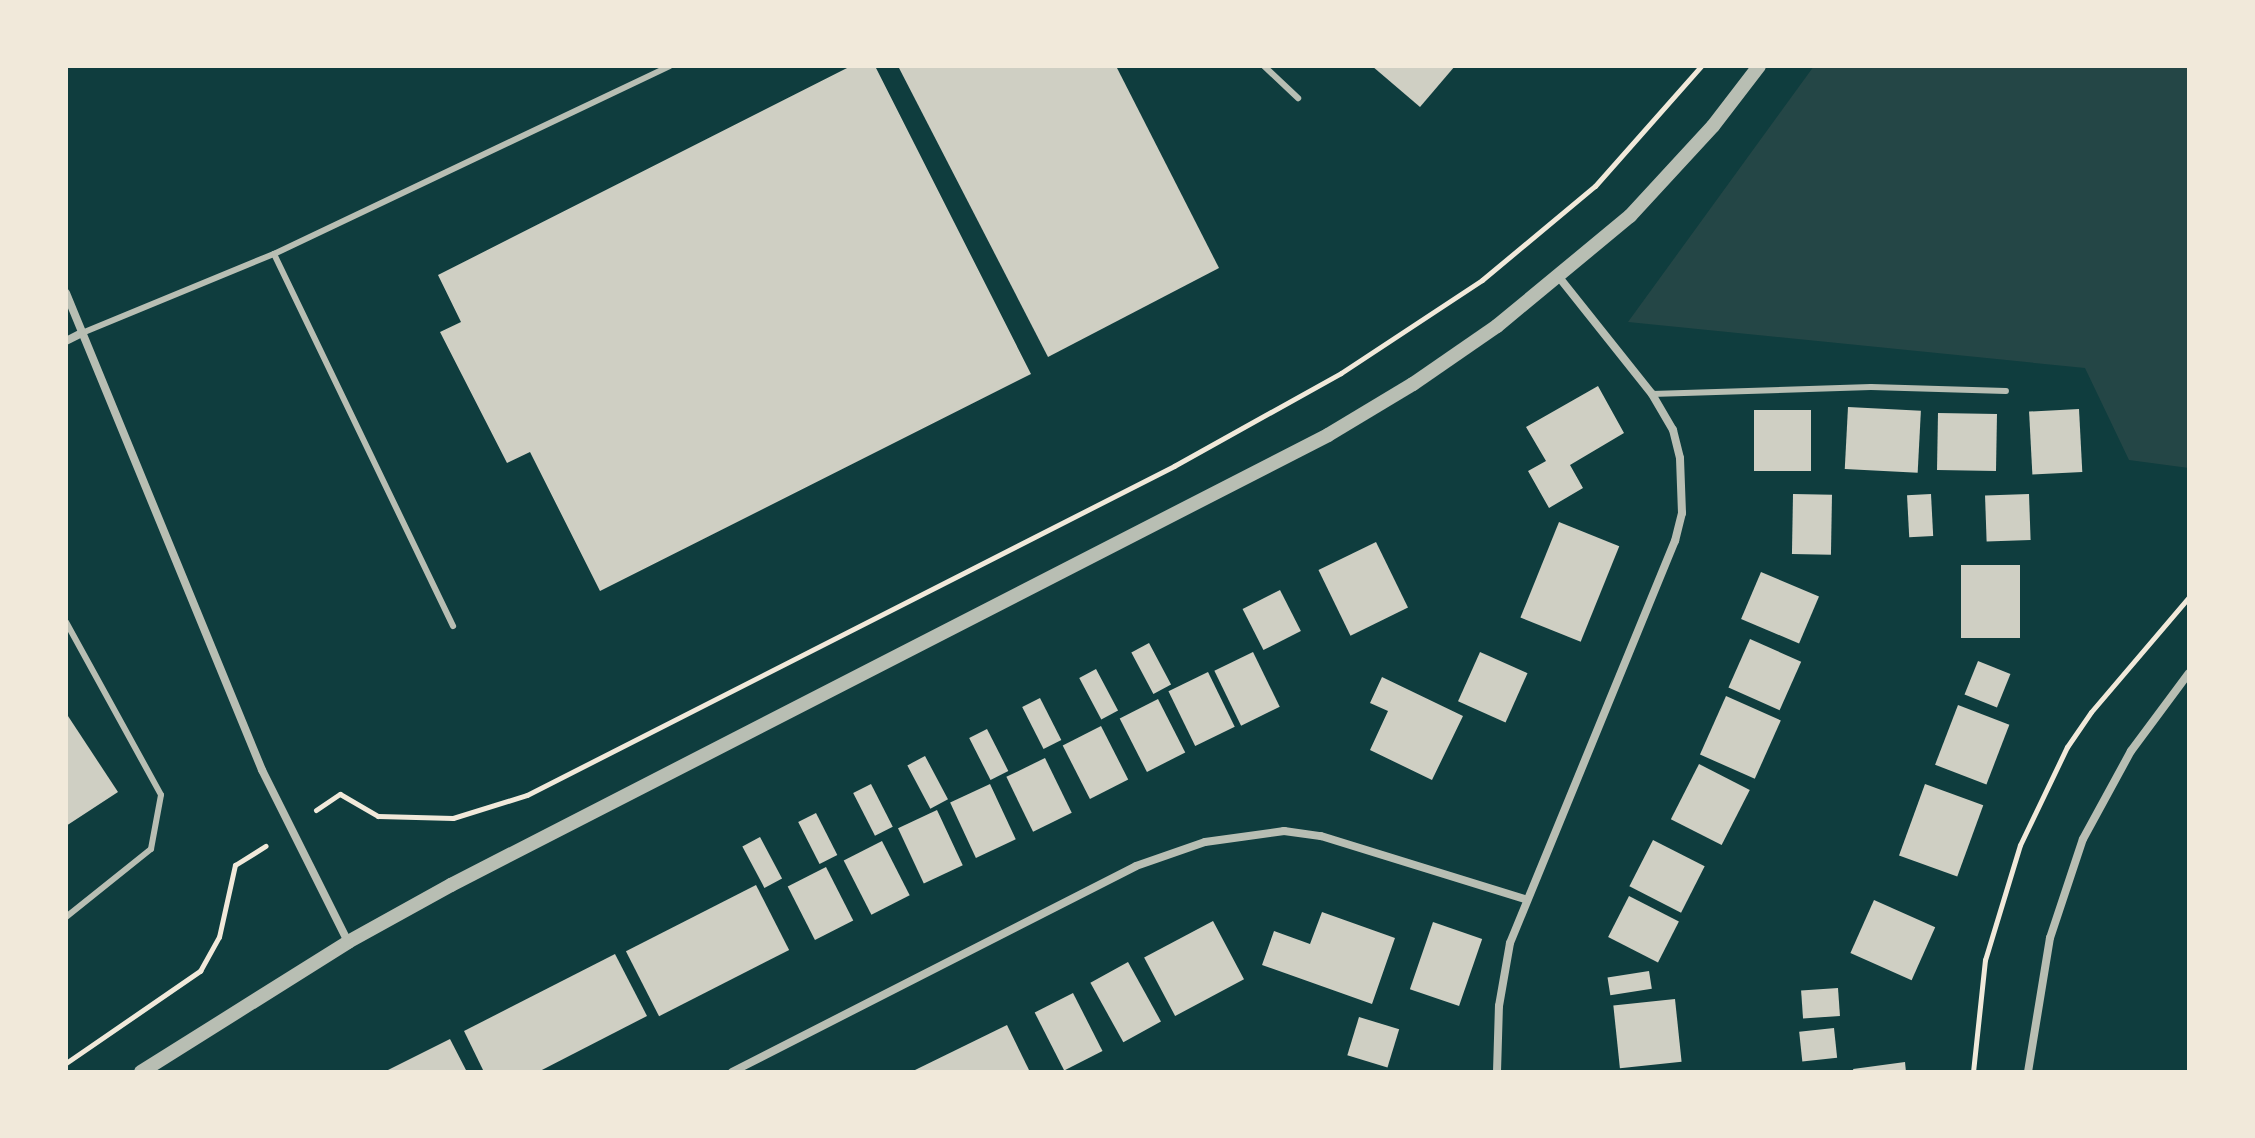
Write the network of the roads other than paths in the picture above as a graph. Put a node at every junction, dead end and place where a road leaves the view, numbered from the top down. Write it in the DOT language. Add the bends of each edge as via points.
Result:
graph roads {
  1 [pos="670,66"];
  2 [pos="1264,66"];
  3 [pos="1759,66"];
  4 [pos="1298,98"];
  5 [pos="274,254"];
  6 [pos="1559,277"];
  7 [pos="66,293"];
  8 [pos="82,333"];
  9 [pos="66,341"];
  10 [pos="2006,391"];
  11 [pos="1652,394"];
  12 [pos="66,622"];
  13 [pos="453,626"];
  14 [pos="2189,673"];
  15 [pos="1525,899"];
  16 [pos="66,917"];
  17 [pos="348,942"];
  18 [pos="141,1072"];
  19 [pos="732,1072"];
  20 [pos="1497,1072"];
  21 [pos="2028,1072"];
  1 -- 5 [label="lane"];
  2 -- 4 [label="lane"];
  3 -- 6 [label="street" via="1674,171"];
  5 -- 8 [label="lane"];
  5 -- 13 [label="lane"];
  6 -- 11 [label="street"];
  6 -- 17 [label="street" via="1413,384 1328,435"];
  7 -- 8 [label="street"];
  8 -- 9 [label="street"];
  8 -- 17 [label="street" via="262,770"];
  10 -- 11 [label="lane" via="1871,387"];
  11 -- 15 [label="street" via="1673,430 1680,458 1682,513 1675,541"];
  12 -- 16 [label="lane" via="161,795 151,849"];
  14 -- 21 [label="street" via="2131,751 2083,839 2050,938"];
  15 -- 19 [label="street" via="1321,836 1284,831 1205,842 1136,866"];
  15 -- 20 [label="street" via="1510,943 1499,1006"];
  17 -- 18 [label="street"];
}
